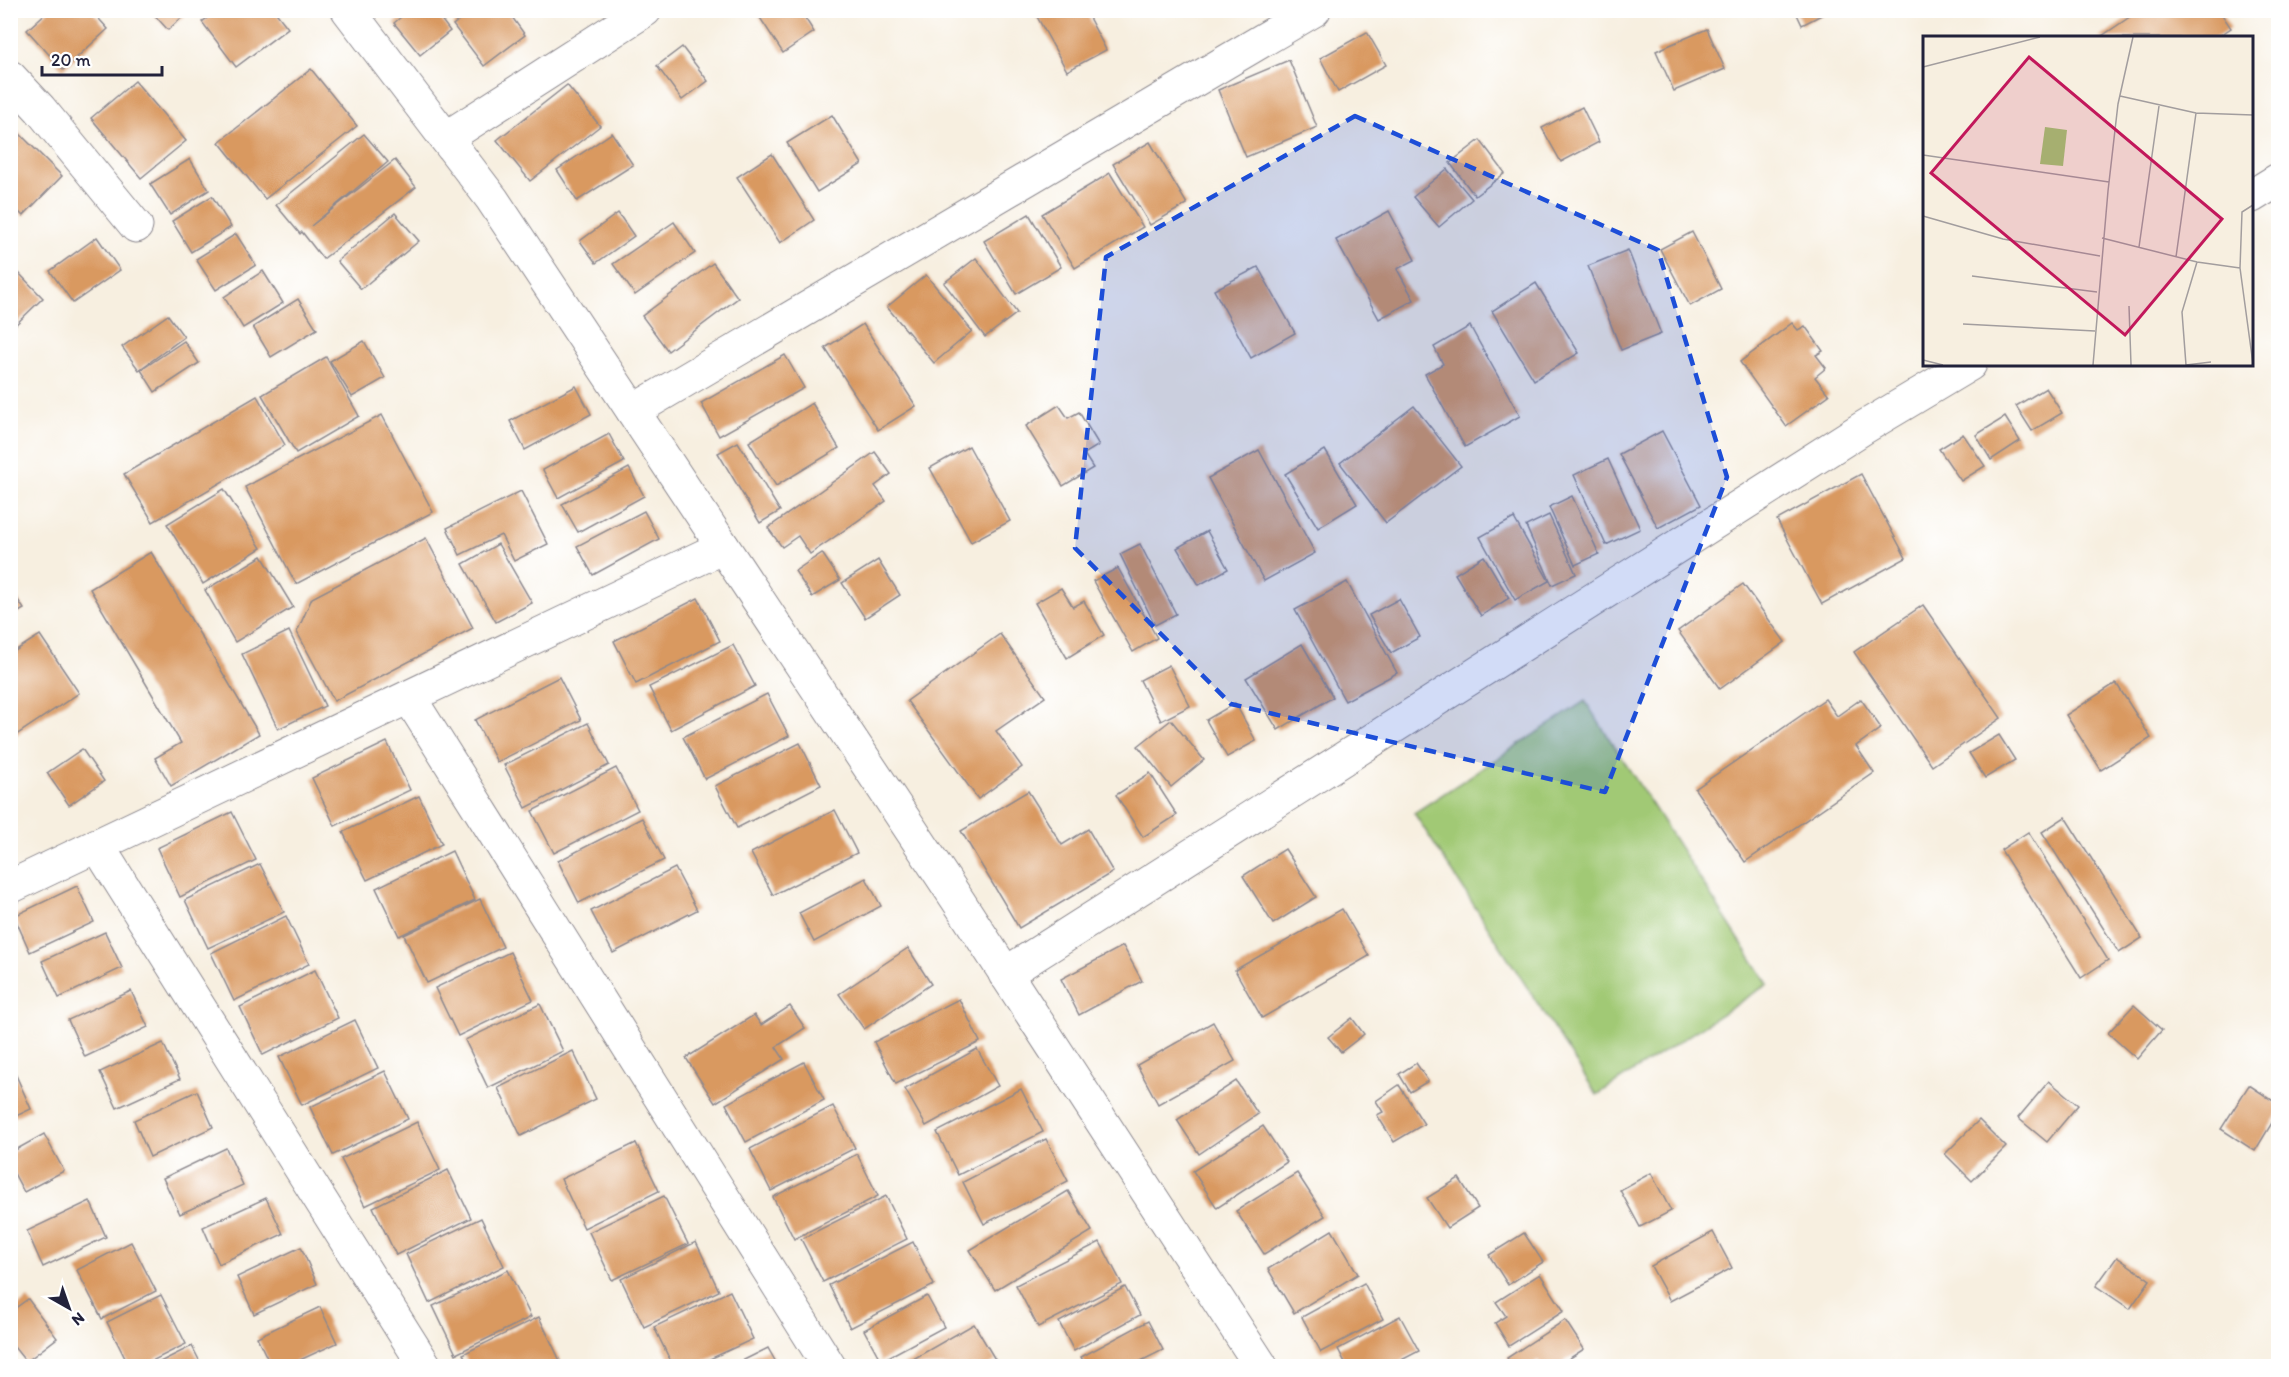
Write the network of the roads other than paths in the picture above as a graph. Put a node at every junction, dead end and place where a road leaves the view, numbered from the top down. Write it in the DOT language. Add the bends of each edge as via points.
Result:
graph roads {
  1 [pos="348,10"];
  2 [pos="645,10"];
  3 [pos="1314,10"];
  4 [pos="10,77"];
  5 [pos="446,138"];
  6 [pos="2278,180"];
  7 [pos="2253,195"];
  8 [pos="136,226"];
  9 [pos="1967,366"];
  10 [pos="633,411"];
  11 [pos="723,547"];
  12 [pos="409,697"];
  13 [pos="97,845"];
  14 [pos="10,886"];
  15 [pos="1005,974"];
  16 [pos="425,1366"];
  17 [pos="829,1366"];
  18 [pos="1261,1366"];
  1 -- 5 [label="street"];
  2 -- 5 [label="street"];
  3 -- 10 [label="street"];
  4 -- 8 [label="street"];
  5 -- 10 [label="street" via="492,199"];
  6 -- 7 [label="street"];
  9 -- 15 [label="street"];
  10 -- 11 [label="street"];
  11 -- 12 [label="street"];
  11 -- 15 [label="street"];
  12 -- 13 [label="street"];
  12 -- 17 [label="street"];
  13 -- 14 [label="street"];
  13 -- 16 [label="street"];
  15 -- 18 [label="street"];
}
